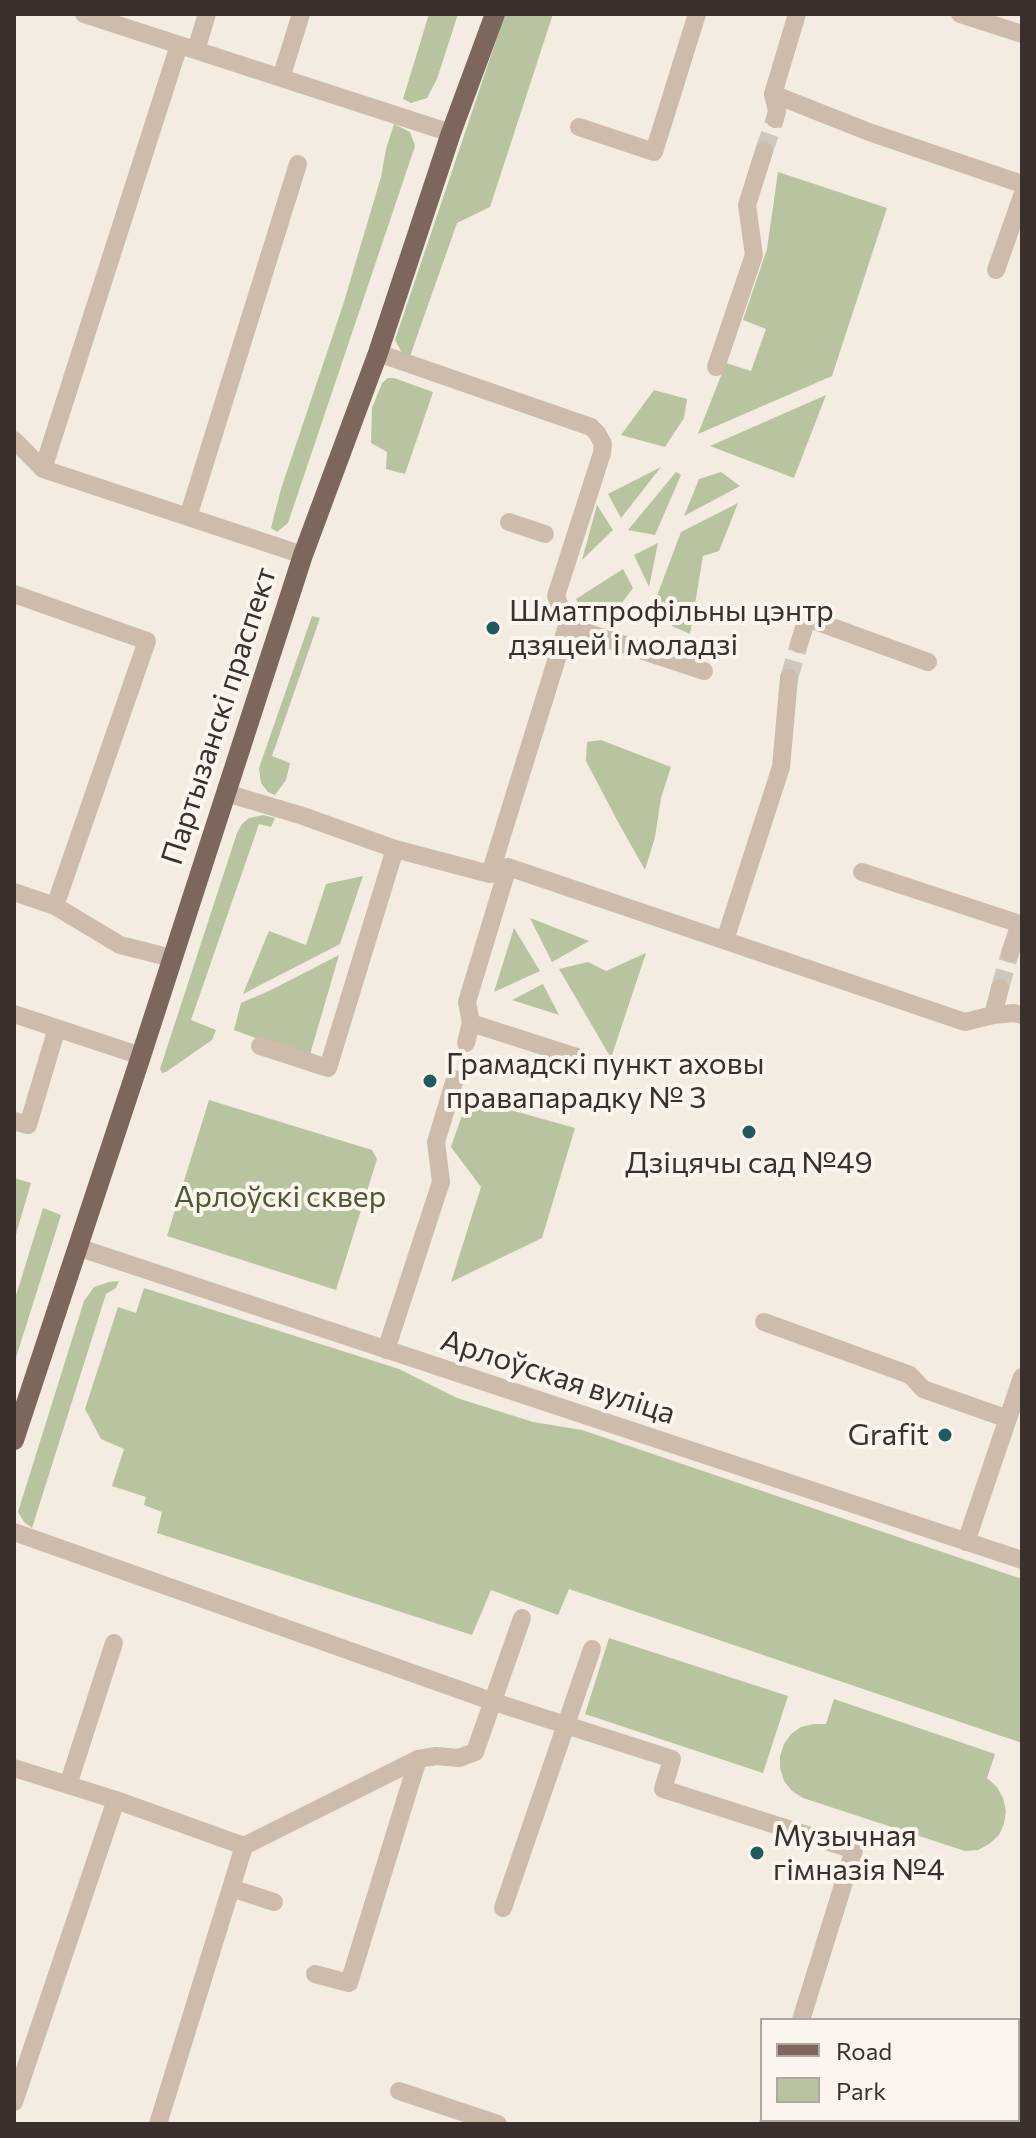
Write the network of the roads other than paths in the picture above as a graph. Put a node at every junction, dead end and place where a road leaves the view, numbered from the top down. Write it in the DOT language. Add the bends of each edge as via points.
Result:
graph roads {
  1 [pos="84,14"];
  2 [pos="207,14"];
  3 [pos="301,14"];
  4 [pos="495,14"];
  5 [pos="697,14"];
  6 [pos="797,14"];
  7 [pos="960,14"];
  8 [pos="1022,34"];
  9 [pos="188,47"];
  10 [pos="281,78"];
  11 [pos="773,94"];
  12 [pos="775,119"];
  13 [pos="579,127"];
  14 [pos="451,133"];
  15 [pos="764,151"];
  16 [pos="298,164"];
  17 [pos="1022,184"];
  18 [pos="1022,196"];
  19 [pos="996,270"];
  20 [pos="378,353"];
  21 [pos="716,367"];
  22 [pos="14,440"];
  23 [pos="43,469"];
  24 [pos="188,517"];
  25 [pos="509,522"];
  26 [pos="572,543"];
  27 [pos="303,555"];
  28 [pos="14,594"];
  29 [pos="567,626"];
  30 [pos="799,644"];
  31 [pos="928,662"];
  32 [pos="704,671"];
  33 [pos="789,678"];
  34 [pos="226,793"];
  35 [pos="395,849"];
  36 [pos="508,867"];
  37 [pos="862,872"];
  38 [pos="490,874"];
  39 [pos="14,892"];
  40 [pos="55,906"];
  41 [pos="725,940"];
  42 [pos="1010,953"];
  43 [pos="172,958"];
  44 [pos="1000,988"];
  45 [pos="14,1014"];
  46 [pos="993,1015"];
  47 [pos="1022,1015"];
  48 [pos="471,1023"];
  49 [pos="57,1028"];
  50 [pos="466,1043"];
  51 [pos="260,1046"];
  52 [pos="141,1056"];
  53 [pos="577,1057"];
  54 [pos="455,1079"];
  55 [pos="14,1121"];
  56 [pos="77,1247"];
  57 [pos="764,1322"];
  58 [pos="386,1350"];
  59 [pos="1021,1387"];
  60 [pos="1008,1419"];
  61 [pos="14,1440"];
  62 [pos="14,1532"];
  63 [pos="966,1542"];
  64 [pos="1022,1560"];
  65 [pos="522,1618"];
  66 [pos="114,1643"];
  67 [pos="592,1649"];
  68 [pos="494,1702"];
  69 [pos="567,1727"];
  70 [pos="418,1759"];
  71 [pos="14,1768"];
  72 [pos="68,1785"];
  73 [pos="116,1800"];
  74 [pos="244,1846"];
  75 [pos="231,1888"];
  76 [pos="274,1902"];
  77 [pos="503,1908"];
  78 [pos="315,1974"];
  79 [pos="802,2018"];
  80 [pos="399,2091"];
  81 [pos="14,2102"];
  82 [pos="158,2124"];
  83 [pos="498,2124"];
  1 -- 9 [label="street"];
  2 -- 9 [label="street"];
  3 -- 10 [label="street"];
  4 -- 14 [label="main road, Партызанскі праспект"];
  5 -- 13 [label="street" via="654,152"];
  6 -- 11 [label="street"];
  7 -- 8 [label="street"];
  9 -- 10 [label="street"];
  9 -- 23 [label="street"];
  10 -- 14 [label="street"];
  11 -- 12 [label="street"];
  11 -- 17 [label="street"];
  14 -- 20 [label="main road, Партызанскі праспект"];
  15 -- 21 [label="street" via="747,205 754,255"];
  16 -- 24 [label="street"];
  18 -- 19 [label="street"];
  20 -- 26 [label="street" via="591,427 603,444 602,453"];
  20 -- 27 [label="main road, Партызанскі праспект"];
  22 -- 23 [label="street"];
  23 -- 24 [label="street"];
  24 -- 27 [label="street"];
  25 -- 26 [label="street"];
  26 -- 29 [label="street" via="556,596"];
  27 -- 34 [label="main road, Партызанскі праспект"];
  28 -- 40 [label="street" via="147,641"];
  29 -- 32 [label="street"];
  29 -- 38 [label="street"];
  30 -- 31 [label="street" via="807,618"];
  33 -- 41 [label="street" via="781,767"];
  34 -- 35 [label="street"];
  34 -- 43 [label="main road, Партызанскі праспект"];
  35 -- 38 [label="street"];
  35 -- 51 [label="street" via="328,1068"];
  36 -- 38 [label="street"];
  36 -- 41 [label="street"];
  36 -- 48 [label="street" via="467,1002"];
  37 -- 42 [label="street" via="1020,924"];
  39 -- 40 [label="street"];
  40 -- 43 [label="street" via="120,945"];
  41 -- 46 [label="street" via="965,1022"];
  43 -- 52 [label="main road, Партызанскі праспект"];
  44 -- 46 [label="street"];
  45 -- 49 [label="street"];
  46 -- 47 [label="street"];
  48 -- 50 [label="street"];
  48 -- 53 [label="street"];
  49 -- 52 [label="street"];
  49 -- 55 [label="street" via="28,1125"];
  52 -- 56 [label="main road, Партызанскі праспект"];
  54 -- 58 [label="street" via="436,1142 441,1182"];
  56 -- 58 [label="street, Арлоўская вуліца"];
  56 -- 61 [label="main road, Партызанскі праспект"];
  57 -- 60 [label="street" via="910,1375 923,1389"];
  58 -- 63 [label="street, Арлоўская вуліца"];
  59 -- 60 [label="street"];
  60 -- 63 [label="street"];
  62 -- 68 [label="street"];
  63 -- 64 [label="street, Арлоўская вуліца"];
  65 -- 68 [label="street"];
  66 -- 72 [label="street"];
  67 -- 69 [label="street"];
  68 -- 69 [label="street"];
  68 -- 70 [label="street" via="475,1752 459,1758"];
  69 -- 77 [label="street"];
  69 -- 79 [label="street" via="672,1759 663,1789 854,1850"];
  70 -- 74 [label="street"];
  70 -- 78 [label="street" via="349,1983"];
  71 -- 72 [label="street"];
  72 -- 73 [label="street"];
  73 -- 74 [label="street"];
  73 -- 81 [label="street"];
  74 -- 75 [label="street"];
  75 -- 76 [label="street"];
  75 -- 82 [label="street"];
  80 -- 83 [label="street"];
}
